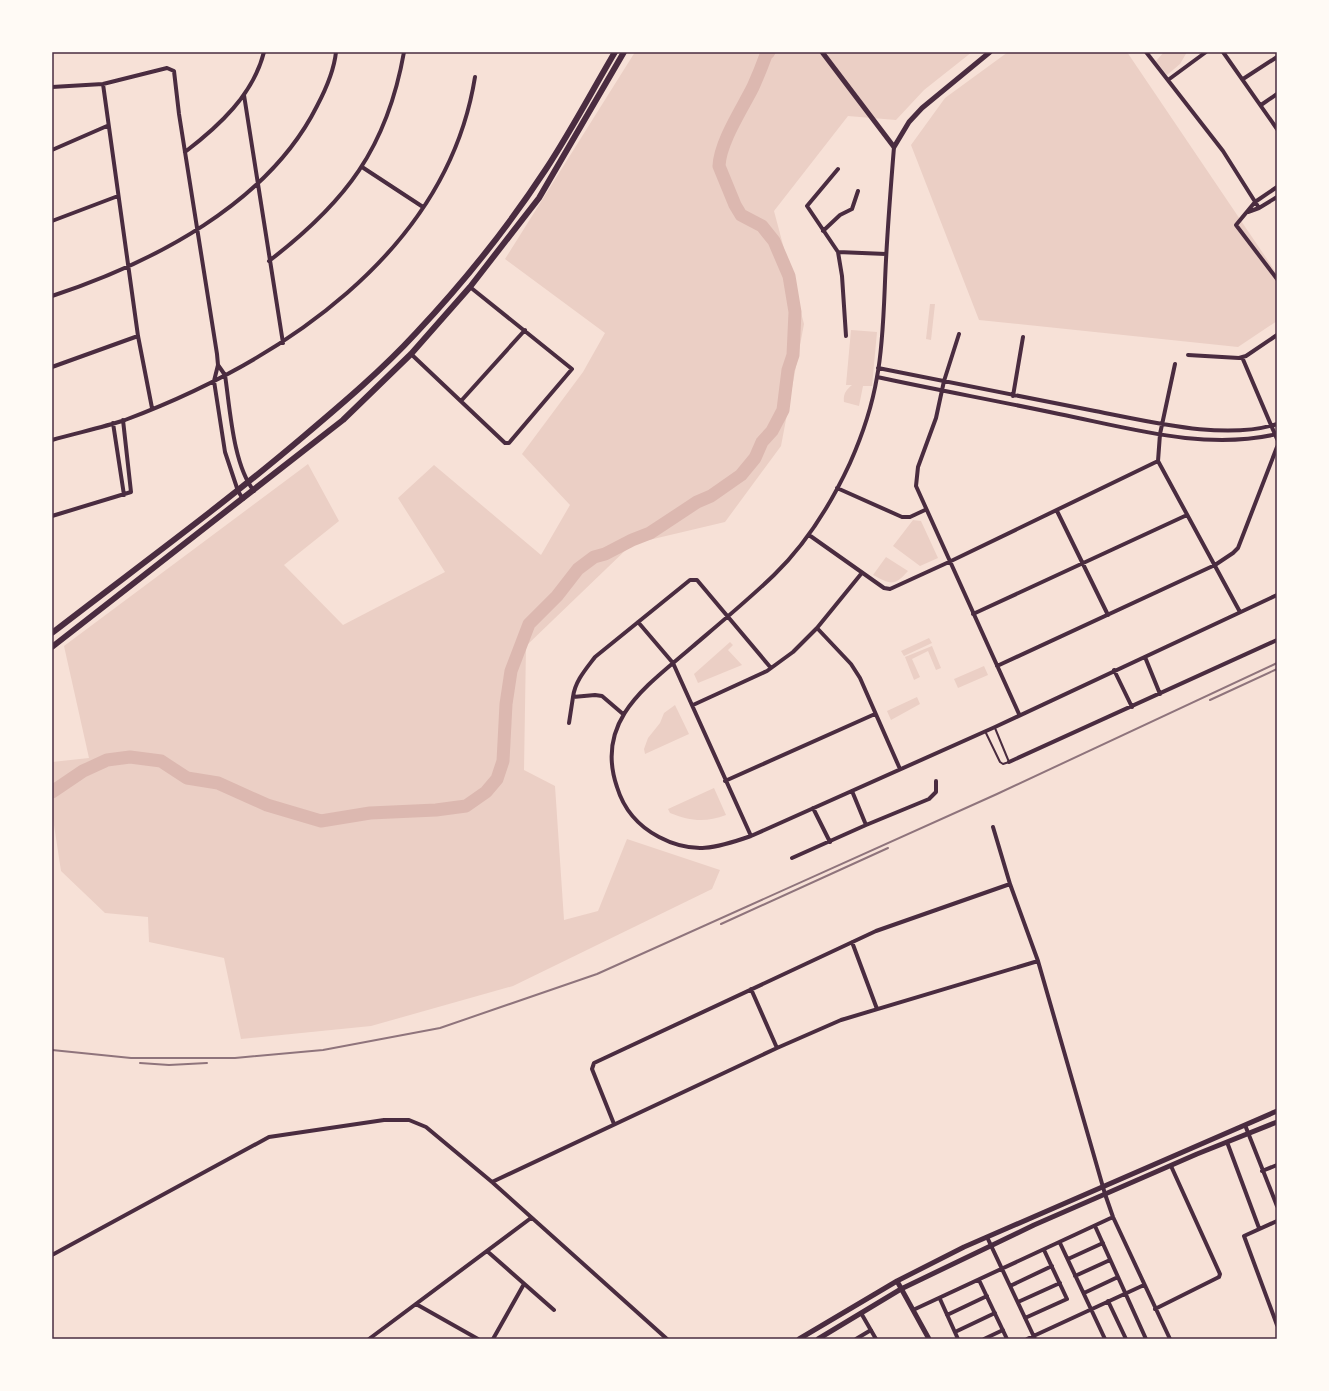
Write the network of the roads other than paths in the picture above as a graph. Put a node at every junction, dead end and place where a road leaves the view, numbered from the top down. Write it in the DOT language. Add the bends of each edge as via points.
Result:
graph roads {
  1 [pos="264,52"];
  2 [pos="336,52"];
  3 [pos="404,52"];
  4 [pos="615,52"];
  5 [pos="624,52"];
  6 [pos="822,52"];
  7 [pos="990,52"];
  8 [pos="1146,52"];
  9 [pos="1206,52"];
  10 [pos="1222,52"];
  11 [pos="1277,57"];
  12 [pos="475,77"];
  13 [pos="1243,79"];
  14 [pos="1168,80"];
  15 [pos="103,84"];
  16 [pos="52,86"];
  17 [pos="1277,94"];
  18 [pos="244,95"];
  19 [pos="1260,105"];
  20 [pos="107,126"];
  21 [pos="1277,129"];
  22 [pos="894,147"];
  23 [pos="52,150"];
  24 [pos="185,152"];
  25 [pos="362,167"];
  26 [pos="838,169"];
  27 [pos="257,184"];
  28 [pos="1277,187"];
  29 [pos="858,191"];
  30 [pos="118,196"];
  31 [pos="1277,196"];
  32 [pos="1255,202"];
  33 [pos="423,207"];
  34 [pos="1259,208"];
  35 [pos="1247,212"];
  36 [pos="52,221"];
  37 [pos="198,230"];
  38 [pos="823,231"];
  39 [pos="838,252"];
  40 [pos="886,254"];
  41 [pos="269,261"];
  42 [pos="128,266"];
  43 [pos="1277,280"];
  44 [pos="470,287"];
  45 [pos="52,296"];
  46 [pos="524,330"];
  47 [pos="959,334"];
  48 [pos="1277,335"];
  49 [pos="138,336"];
  50 [pos="846,336"];
  51 [pos="1023,337"];
  52 [pos="283,342"];
  53 [pos="411,354"];
  54 [pos="1188,355"];
  55 [pos="1242,357"];
  56 [pos="1175,364"];
  57 [pos="218,365"];
  58 [pos="52,367"];
  59 [pos="878,368"];
  60 [pos="225,375"];
  61 [pos="877,377"];
  62 [pos="214,380"];
  63 [pos="944,380"];
  64 [pos="942,391"];
  65 [pos="1013,396"];
  66 [pos="461,401"];
  67 [pos="152,408"];
  68 [pos="123,420"];
  69 [pos="113,423"];
  70 [pos="1162,424"];
  71 [pos="1275,425"];
  72 [pos="1160,434"];
  73 [pos="1277,436"];
  74 [pos="52,440"];
  75 [pos="1277,447"];
  76 [pos="1158,461"];
  77 [pos="247,483"];
  78 [pos="837,488"];
  79 [pos="238,491"];
  80 [pos="254,491"];
  81 [pos="124,495"];
  82 [pos="243,499"];
  83 [pos="926,510"];
  84 [pos="1057,511"];
  85 [pos="1187,515"];
  86 [pos="52,516"];
  87 [pos="808,534"];
  88 [pos="949,562"];
  89 [pos="1083,564"];
  90 [pos="1215,565"];
  91 [pos="861,574"];
  92 [pos="1277,595"];
  93 [pos="1240,612"];
  94 [pos="973,614"];
  95 [pos="1108,614"];
  96 [pos="726,617"];
  97 [pos="638,622"];
  98 [pos="817,628"];
  99 [pos="52,633"];
  100 [pos="1277,640"];
  101 [pos="52,647"];
  102 [pos="1145,657"];
  103 [pos="673,663"];
  104 [pos="997,666"];
  105 [pos="771,668"];
  106 [pos="1114,670"];
  107 [pos="1160,694"];
  108 [pos="573,697"];
  109 [pos="693,705"];
  110 [pos="1132,707"];
  111 [pos="623,714"];
  112 [pos="876,714"];
  113 [pos="1019,714"];
  114 [pos="569,723"];
  115 [pos="995,727"];
  116 [pos="985,731"];
  117 [pos="1009,762"];
  118 [pos="900,769"];
  119 [pos="936,780"];
  120 [pos="725,781"];
  121 [pos="852,790"];
  122 [pos="813,808"];
  123 [pos="866,825"];
  124 [pos="993,827"];
  125 [pos="751,836"];
  126 [pos="830,842"];
  127 [pos="792,858"];
  128 [pos="1010,884"];
  129 [pos="852,942"];
  130 [pos="1038,961"];
  131 [pos="751,989"];
  132 [pos="877,1009"];
  133 [pos="777,1048"];
  134 [pos="1277,1111"];
  135 [pos="1277,1122"];
  136 [pos="614,1124"];
  137 [pos="1245,1125"];
  138 [pos="1248,1133"];
  139 [pos="1227,1142"];
  140 [pos="1277,1165"];
  141 [pos="1171,1166"];
  142 [pos="1262,1171"];
  143 [pos="492,1182"];
  144 [pos="1103,1185"];
  145 [pos="1105,1194"];
  146 [pos="1277,1206"];
  147 [pos="1113,1217"];
  148 [pos="531,1218"];
  149 [pos="1277,1221"];
  150 [pos="1095,1226"];
  151 [pos="1259,1228"];
  152 [pos="987,1237"];
  153 [pos="1060,1243"];
  154 [pos="1103,1243"];
  155 [pos="991,1246"];
  156 [pos="1044,1250"];
  157 [pos="487,1251"];
  158 [pos="52,1255"];
  159 [pos="1068,1259"];
  160 [pos="1110,1260"];
  161 [pos="1052,1266"];
  162 [pos="1002,1269"];
  163 [pos="1076,1276"];
  164 [pos="1118,1277"];
  165 [pos="979,1280"];
  166 [pos="897,1281"];
  167 [pos="1060,1283"];
  168 [pos="524,1284"];
  169 [pos="1144,1285"];
  170 [pos="1010,1286"];
  171 [pos="901,1289"];
  172 [pos="1084,1293"];
  173 [pos="1126,1293"];
  174 [pos="987,1296"];
  175 [pos="940,1299"];
  176 [pos="1108,1301"];
  177 [pos="1018,1302"];
  178 [pos="416,1304"];
  179 [pos="1091,1309"];
  180 [pos="1155,1309"];
  181 [pos="554,1310"];
  182 [pos="913,1310"];
  183 [pos="861,1313"];
  184 [pos="995,1313"];
  185 [pos="947,1315"];
  186 [pos="1025,1318"];
  187 [pos="1277,1325"];
  188 [pos="871,1330"];
  189 [pos="1003,1330"];
  190 [pos="955,1332"];
  191 [pos="1034,1338"];
  192 [pos="369,1339"];
  193 [pos="478,1339"];
  194 [pos="493,1339"];
  195 [pos="667,1339"];
  196 [pos="799,1339"];
  197 [pos="818,1339"];
  198 [pos="856,1339"];
  199 [pos="876,1339"];
  200 [pos="929,1339"];
  201 [pos="958,1339"];
  202 [pos="984,1339"];
  203 [pos="1007,1339"];
  204 [pos="1027,1339"];
  205 [pos="1105,1339"];
  206 [pos="1126,1339"];
  207 [pos="1146,1339"];
  208 [pos="1170,1339"];
  1 -- 18 [label="street" via="259,69"];
  2 -- 27 [label="street" via="330,76 311,119 292,146"];
  3 -- 25 [label="street" via="398,85 383,128"];
  4 -- 77 [label="main road" via="545,171 467,275 417,333 366,384"];
  5 -- 44 [label="main road" via="547,185"];
  6 -- 22 [label="street"];
  7 -- 22 [label="street" via="922,108 909,122"];
  8 -- 14 [label="street"];
  9 -- 14 [label="street"];
  10 -- 13 [label="street"];
  11 -- 13 [label="street"];
  12 -- 33 [label="street" via="472,100 454,149 444,172"];
  13 -- 19 [label="street"];
  14 -- 32 [label="street" via="1222,151"];
  15 -- 16 [label="street"];
  15 -- 20 [label="street"];
  15 -- 24 [label="street" via="167,68 172,69"];
  17 -- 19 [label="street"];
  18 -- 24 [label="street" via="216,126"];
  18 -- 27 [label="street"];
  19 -- 21 [label="street"];
  20 -- 23 [label="street"];
  20 -- 30 [label="street"];
  22 -- 40 [label="street"];
  24 -- 37 [label="street"];
  25 -- 33 [label="street"];
  25 -- 41 [label="street" via="316,221"];
  26 -- 38 [label="street" via="807,206"];
  27 -- 37 [label="street"];
  27 -- 41 [label="street"];
  28 -- 32 [label="street"];
  29 -- 38 [label="street" via="852,209 840,215"];
  30 -- 36 [label="street"];
  30 -- 42 [label="street"];
  31 -- 34 [label="street"];
  32 -- 34 [label="street"];
  32 -- 35 [label="street"];
  33 -- 52 [label="street" via="400,238 358,283"];
  34 -- 35 [label="street"];
  35 -- 43 [label="street" via="1236,222 1237,226"];
  37 -- 42 [label="street"];
  37 -- 57 [label="street"];
  38 -- 39 [label="street"];
  39 -- 40 [label="street"];
  39 -- 50 [label="street"];
  40 -- 59 [label="street"];
  41 -- 52 [label="street"];
  42 -- 45 [label="street"];
  42 -- 49 [label="street"];
  44 -- 46 [label="street"];
  44 -- 53 [label="main road"];
  46 -- 66 [label="street"];
  46 -- 66 [label="street" via="572,369 509,443"];
  47 -- 63 [label="street"];
  48 -- 55 [label="street"];
  49 -- 58 [label="street"];
  49 -- 67 [label="street"];
  51 -- 65 [label="street"];
  52 -- 60 [label="street"];
  53 -- 66 [label="street"];
  53 -- 80 [label="main road" via="343,420"];
  54 -- 55 [label="street" via="1235,359"];
  55 -- 71 [label="street"];
  56 -- 70 [label="street"];
  57 -- 60 [label="street"];
  57 -- 62 [label="street"];
  59 -- 61 [label="street"];
  59 -- 63 [label="street"];
  60 -- 62 [label="street"];
  60 -- 77 [label="street" via="236,446"];
  61 -- 64 [label="street"];
  61 -- 78 [label="street" via="868,417 859,442"];
  62 -- 67 [label="street"];
  62 -- 79 [label="street" via="225,452"];
  63 -- 64 [label="street"];
  63 -- 65 [label="street"];
  64 -- 72 [label="street"];
  64 -- 83 [label="street" via="936,418 916,477 916,486"];
  65 -- 70 [label="street"];
  67 -- 68 [label="street"];
  68 -- 69 [label="street"];
  68 -- 81 [label="street" via="131,491"];
  69 -- 74 [label="street"];
  69 -- 81 [label="street"];
  70 -- 71 [label="street" via="1206,430 1235,430"];
  70 -- 72 [label="street"];
  71 -- 73 [label="street"];
  72 -- 73 [label="street" via="1218,441"];
  72 -- 76 [label="street"];
  75 -- 90 [label="street" via="1238,548"];
  76 -- 84 [label="street"];
  76 -- 85 [label="street"];
  77 -- 79 [label="main road"];
  77 -- 80 [label="street"];
  78 -- 83 [label="street" via="902,517 910,517"];
  78 -- 87 [label="street"];
  79 -- 82 [label="street"];
  79 -- 99 [label="main road"];
  80 -- 82 [label="main road"];
  81 -- 86 [label="street"];
  82 -- 101 [label="main road"];
  83 -- 88 [label="street"];
  84 -- 88 [label="street"];
  84 -- 89 [label="street"];
  85 -- 89 [label="street"];
  85 -- 90 [label="street"];
  87 -- 91 [label="street"];
  87 -- 96 [label="street" via="774,575"];
  88 -- 91 [label="street" via="890,588 880,586"];
  88 -- 94 [label="street"];
  89 -- 94 [label="street"];
  89 -- 95 [label="street"];
  90 -- 93 [label="street"];
  90 -- 95 [label="street"];
  91 -- 98 [label="street"];
  92 -- 93 [label="street"];
  93 -- 102 [label="street"];
  94 -- 104 [label="street"];
  95 -- 104 [label="street"];
  96 -- 97 [label="street" via="697,580 693,579"];
  96 -- 103 [label="street"];
  96 -- 105 [label="street"];
  97 -- 103 [label="street"];
  97 -- 108 [label="street" via="595,657 575,687"];
  98 -- 105 [label="street" via="793,652"];
  98 -- 112 [label="street" via="851,664"];
  100 -- 107 [label="street"];
  102 -- 106 [label="street"];
  102 -- 107 [label="street"];
  103 -- 109 [label="street"];
  103 -- 111 [label="street" via="642,690"];
  104 -- 113 [label="street"];
  105 -- 109 [label="street"];
  106 -- 110 [label="street"];
  106 -- 113 [label="street"];
  107 -- 110 [label="street"];
  108 -- 111 [label="street" via="602,696"];
  108 -- 114 [label="street"];
  109 -- 120 [label="street"];
  110 -- 117 [label="street"];
  111 -- 125 [label="street" via="616,728 613,744 614,780 627,811 637,822 653,834 687,848 723,846"];
  112 -- 118 [label="street"];
  112 -- 120 [label="street"];
  113 -- 115 [label="street"];
  115 -- 116 [label="street"];
  115 -- 117 [label="lane"];
  116 -- 117 [label="lane" via="1000,762"];
  116 -- 118 [label="street"];
  118 -- 121 [label="street"];
  119 -- 123 [label="street" via="936,792 929,799"];
  120 -- 125 [label="street"];
  121 -- 122 [label="street"];
  121 -- 123 [label="street"];
  122 -- 125 [label="street"];
  122 -- 126 [label="street"];
  123 -- 126 [label="street"];
  124 -- 128 [label="street"];
  126 -- 127 [label="street"];
  128 -- 129 [label="street" via="901,921"];
  128 -- 130 [label="street"];
  129 -- 131 [label="street"];
  129 -- 132 [label="street"];
  130 -- 132 [label="street"];
  130 -- 144 [label="street"];
  131 -- 133 [label="street"];
  131 -- 136 [label="street" via="594,1064 592,1069"];
  132 -- 133 [label="street" via="841,1020"];
  133 -- 136 [label="street"];
  134 -- 137 [label="street"];
  135 -- 138 [label="street"];
  136 -- 143 [label="street"];
  137 -- 138 [label="street"];
  137 -- 144 [label="street"];
  138 -- 139 [label="street"];
  138 -- 142 [label="street"];
  139 -- 141 [label="street"];
  139 -- 151 [label="street"];
  140 -- 142 [label="street"];
  141 -- 145 [label="street"];
  141 -- 180 [label="street" via="1220,1274 1219,1277"];
  142 -- 146 [label="street"];
  143 -- 148 [label="street"];
  143 -- 158 [label="street" via="426,1127 409,1120 384,1120 279,1134 259,1142"];
  144 -- 145 [label="street"];
  144 -- 152 [label="street"];
  145 -- 147 [label="street"];
  145 -- 155 [label="street"];
  147 -- 150 [label="street"];
  147 -- 169 [label="street"];
  148 -- 157 [label="street"];
  148 -- 195 [label="street"];
  149 -- 151 [label="street"];
  150 -- 153 [label="street"];
  150 -- 154 [label="street"];
  151 -- 187 [label="street" via="1244,1236"];
  152 -- 155 [label="street"];
  152 -- 166 [label="street"];
  153 -- 156 [label="street"];
  153 -- 159 [label="street"];
  154 -- 159 [label="street"];
  154 -- 160 [label="street"];
  155 -- 162 [label="street"];
  155 -- 171 [label="street"];
  156 -- 161 [label="street"];
  156 -- 162 [label="street"];
  157 -- 168 [label="street"];
  157 -- 178 [label="street"];
  159 -- 163 [label="street"];
  160 -- 163 [label="street"];
  160 -- 164 [label="street"];
  161 -- 167 [label="street"];
  161 -- 170 [label="street"];
  162 -- 165 [label="street"];
  162 -- 170 [label="street"];
  163 -- 172 [label="street"];
  164 -- 172 [label="street"];
  164 -- 173 [label="street"];
  165 -- 174 [label="street"];
  165 -- 175 [label="street"];
  166 -- 171 [label="street"];
  166 -- 196 [label="street"];
  167 -- 177 [label="street"];
  167 -- 186 [label="street" via="1066,1300"];
  168 -- 181 [label="street"];
  168 -- 194 [label="street"];
  169 -- 173 [label="street"];
  169 -- 180 [label="street"];
  170 -- 177 [label="street"];
  171 -- 182 [label="street"];
  171 -- 183 [label="street"];
  172 -- 179 [label="street"];
  173 -- 176 [label="street"];
  173 -- 207 [label="street"];
  174 -- 184 [label="street"];
  174 -- 185 [label="street"];
  175 -- 182 [label="street"];
  175 -- 185 [label="street"];
  176 -- 179 [label="street"];
  176 -- 206 [label="street"];
  177 -- 186 [label="street"];
  178 -- 192 [label="street"];
  178 -- 193 [label="street"];
  179 -- 191 [label="street"];
  179 -- 205 [label="street"];
  180 -- 208 [label="street"];
  182 -- 200 [label="street"];
  183 -- 188 [label="street"];
  183 -- 197 [label="street"];
  184 -- 189 [label="street"];
  184 -- 190 [label="street"];
  185 -- 190 [label="street"];
  186 -- 191 [label="street"];
  188 -- 198 [label="street"];
  188 -- 199 [label="street"];
  189 -- 202 [label="street"];
  189 -- 203 [label="street"];
  190 -- 201 [label="street"];
  191 -- 204 [label="street"];
}
